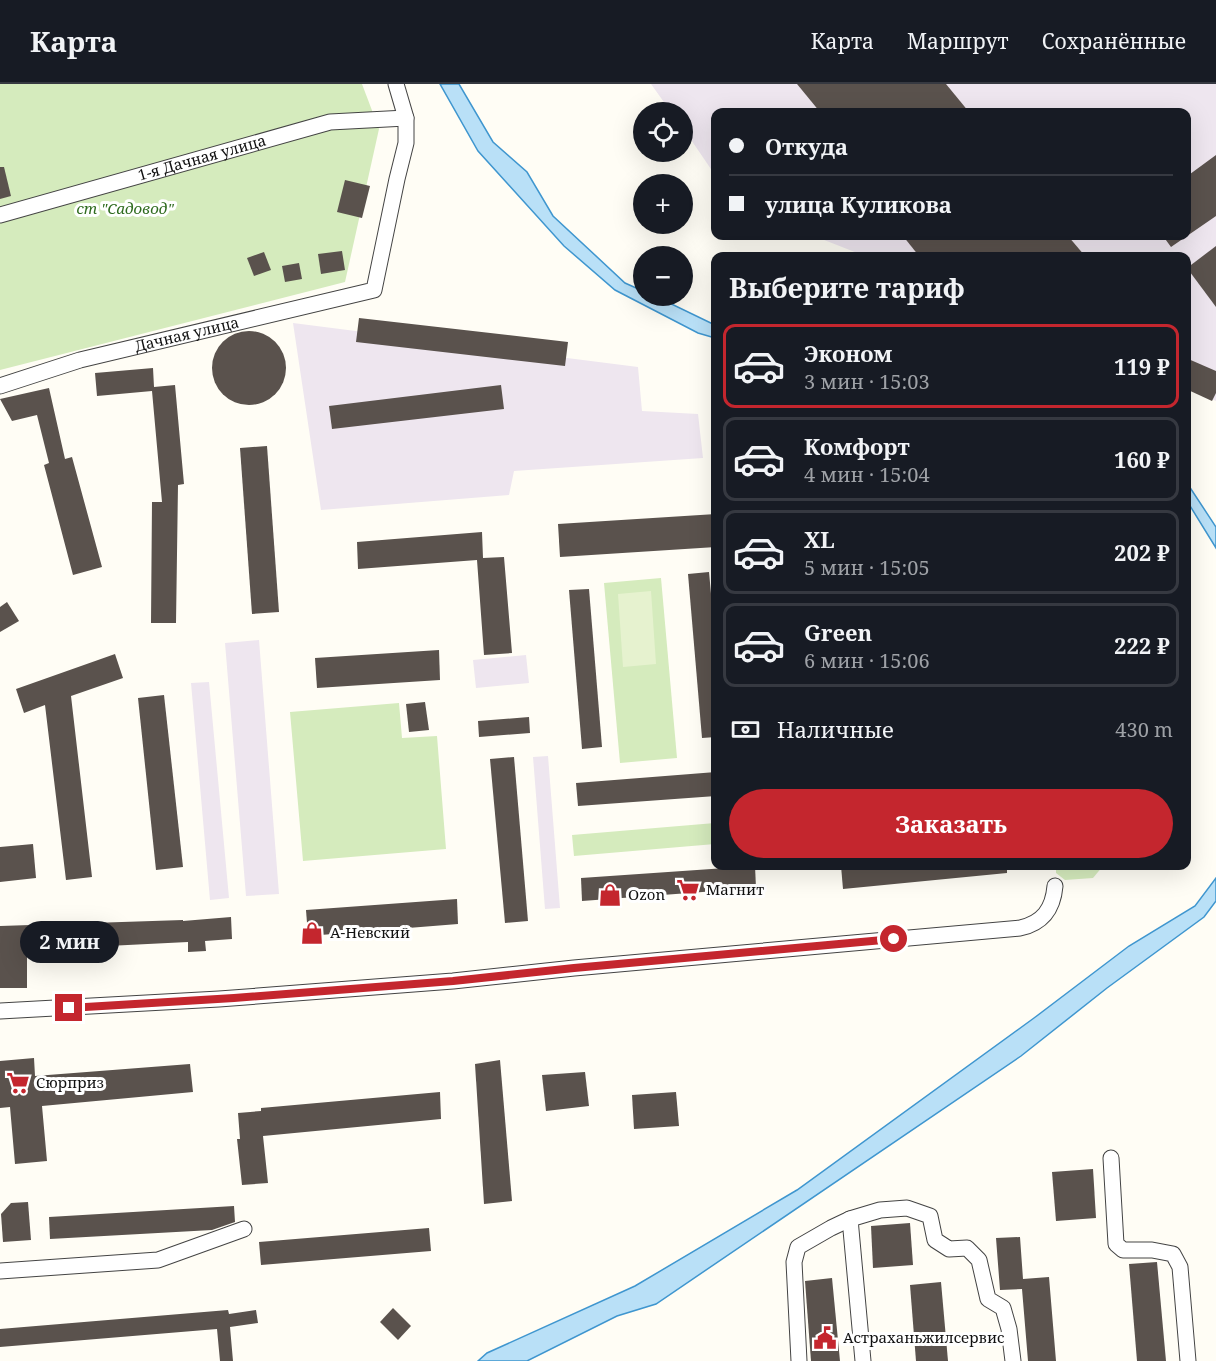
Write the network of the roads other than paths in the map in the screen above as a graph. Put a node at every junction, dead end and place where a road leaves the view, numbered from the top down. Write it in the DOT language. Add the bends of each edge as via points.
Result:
graph roads {
  1 [pos="396,84"];
  2 [pos="406,118"];
  3 [pos="0,214"];
  4 [pos="0,386"];
  5 [pos="1055,886"];
  6 [pos="0,1011"];
  7 [pos="1111,1158"];
  8 [pos="850,1219"];
  9 [pos="244,1229"];
  10 [pos="0,1271"];
  11 [pos="799,1361"];
  12 [pos="863,1361"];
  13 [pos="1013,1361"];
  14 [pos="1188,1361"];
  1 -- 2 [label="street"];
  2 -- 3 [label="street, 1-я Дачная улица" via="330,122"];
  2 -- 4 [label="street, Дачная улица" via="406,143 374,290 80,360"];
  5 -- 6 [label="street" via="1052,904 1043,917 1020,928 453,981"];
  7 -- 14 [label="street" via="1116,1244 1123,1250 1173,1254 1180,1267"];
  8 -- 11 [label="street" via="798,1247 794,1262"];
  8 -- 12 [label="street"];
  8 -- 13 [label="street" via="880,1210 907,1208 930,1216 935,1240 949,1249 967,1248 979,1260 988,1299 1003,1308"];
  9 -- 10 [label="street" via="158,1260"];
}
